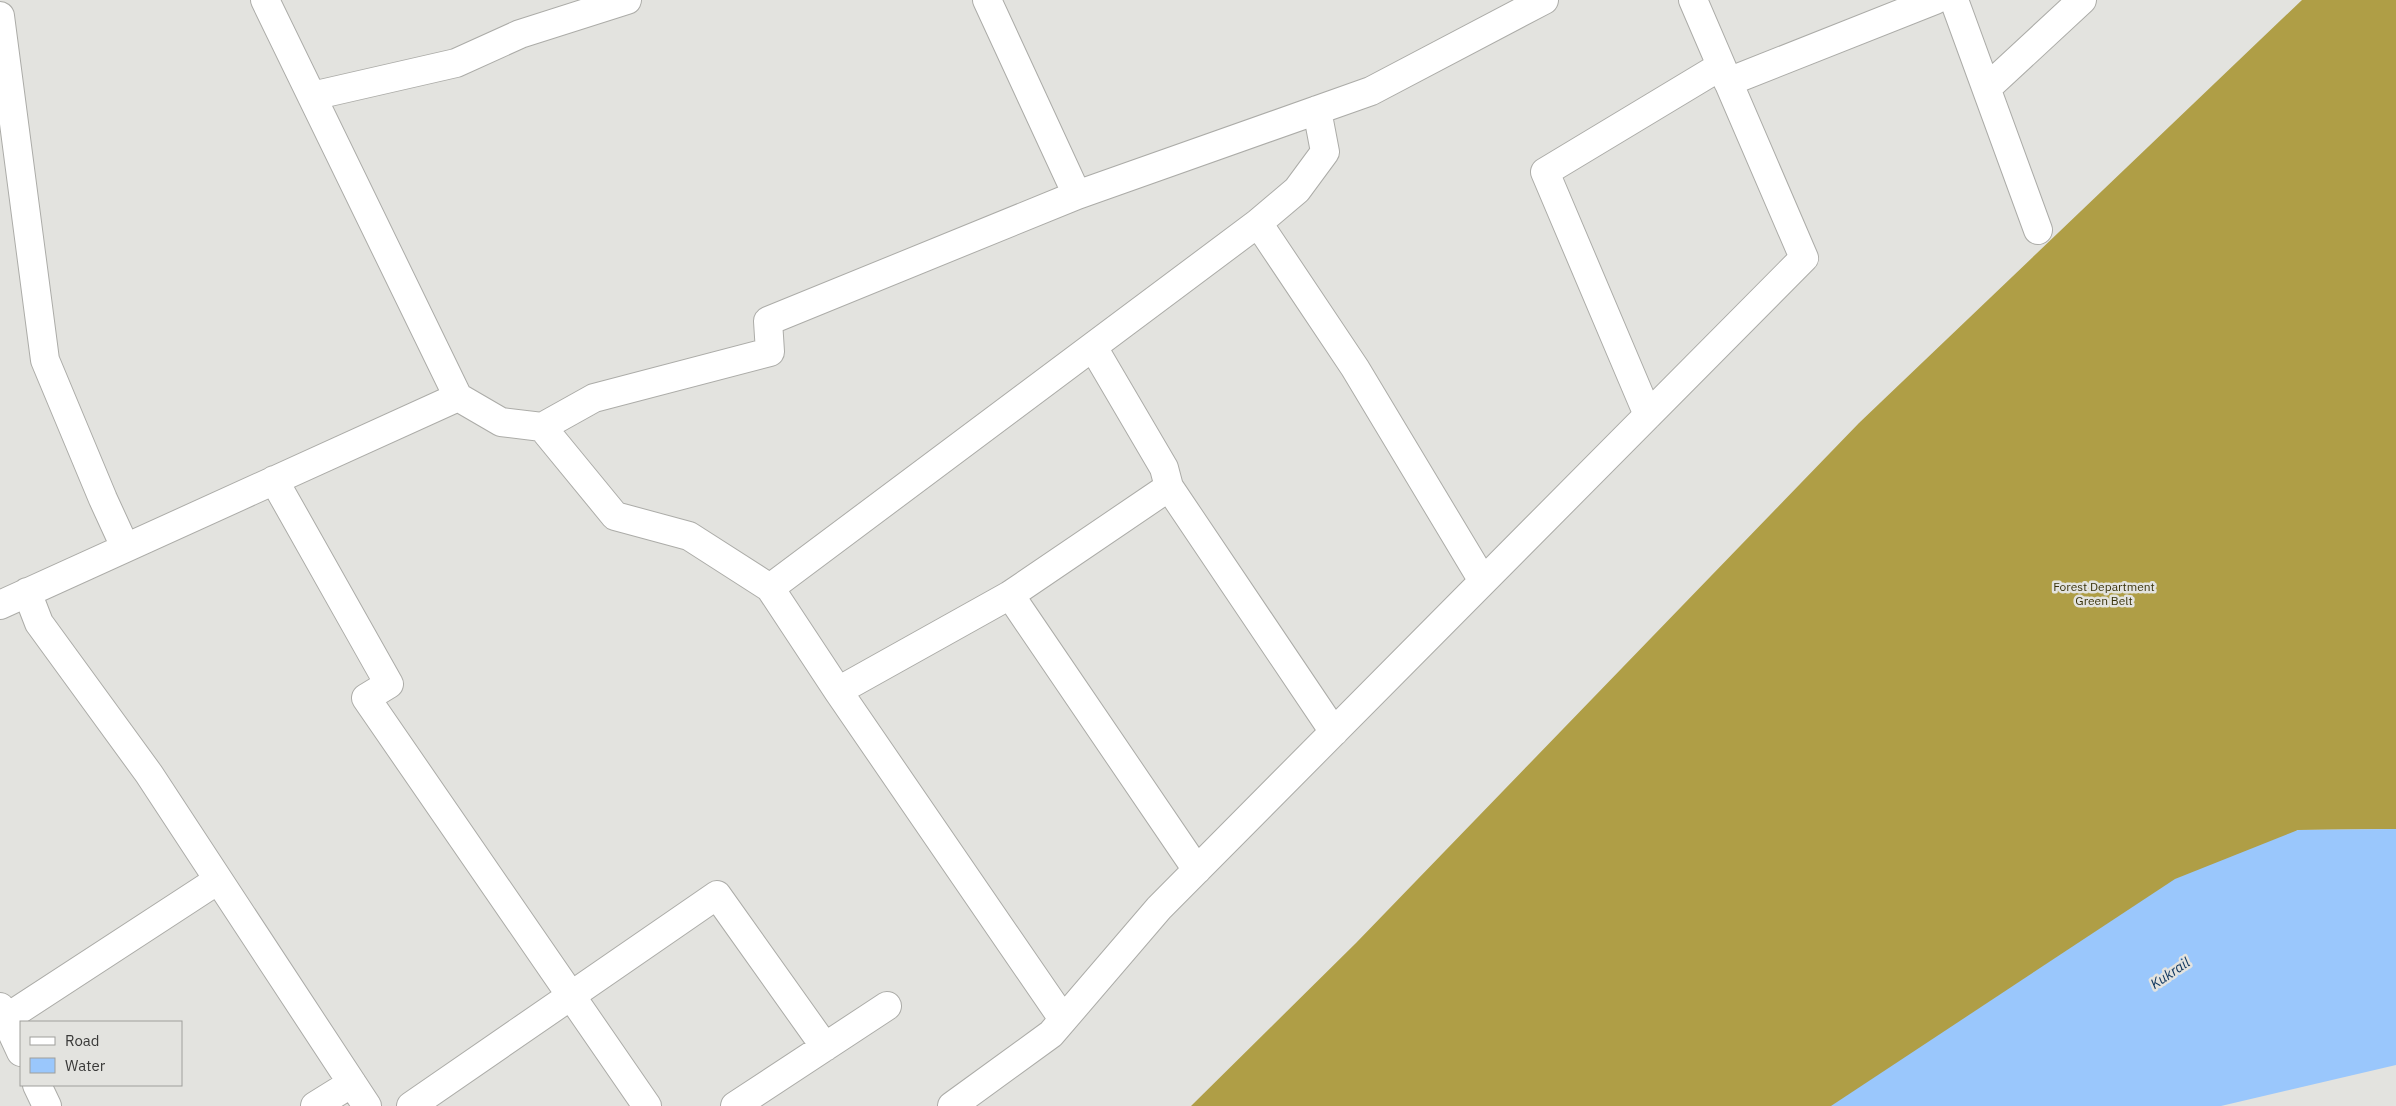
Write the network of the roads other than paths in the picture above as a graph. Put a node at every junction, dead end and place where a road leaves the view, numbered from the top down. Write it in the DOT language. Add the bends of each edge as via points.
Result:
graph roads {
  1 [pos="265,0"];
  2 [pos="627,0"];
  3 [pos="987,0"];
  4 [pos="1544,0"];
  5 [pos="1693,0"];
  6 [pos="1935,0"];
  7 [pos="1954,0"];
  8 [pos="2082,0"];
  9 [pos="0,16"];
  10 [pos="1725,74"];
  11 [pos="1987,88"];
  12 [pos="312,96"];
  13 [pos="1317,110"];
  14 [pos="1077,195"];
  15 [pos="1258,223"];
  16 [pos="2038,230"];
  17 [pos="1093,347"];
  18 [pos="458,397"];
  19 [pos="1648,415"];
  20 [pos="542,427"];
  21 [pos="274,480"];
  22 [pos="1169,487"];
  23 [pos="125,547"];
  24 [pos="1483,581"];
  25 [pos="770,588"];
  26 [pos="27,592"];
  27 [pos="1010,595"];
  28 [pos="0,605"];
  29 [pos="838,691"];
  30 [pos="1334,732"];
  31 [pos="1196,870"];
  32 [pos="218,880"];
  33 [pos="571,995"];
  34 [pos="887,1006"];
  35 [pos="3,1013"];
  36 [pos="1063,1020"];
  37 [pos="825,1047"];
  38 [pos="20,1050"];
  39 [pos="352,1084"];
  40 [pos="37,1086"];
  41 [pos="47,1106"];
  42 [pos="315,1106"];
  43 [pos="367,1106"];
  44 [pos="411,1106"];
  45 [pos="648,1106"];
  46 [pos="735,1106"];
  47 [pos="952,1106"];
  1 -- 12 [label="street"];
  2 -- 12 [label="street" via="520,34 456,63"];
  3 -- 14 [label="street"];
  4 -- 13 [label="street" via="1371,91"];
  5 -- 10 [label="street"];
  6 -- 10 [label="street"];
  7 -- 11 [label="street"];
  8 -- 11 [label="street"];
  9 -- 23 [label="street" via="45,360"];
  10 -- 19 [label="street" via="1804,258"];
  10 -- 19 [label="street" via="1545,172"];
  11 -- 16 [label="street"];
  12 -- 18 [label="street"];
  13 -- 14 [label="street"];
  13 -- 15 [label="street" via="1325,152 1297,190"];
  14 -- 20 [label="street" via="768,321 770,352 594,398"];
  15 -- 17 [label="street"];
  15 -- 24 [label="street" via="1355,368"];
  17 -- 22 [label="street" via="1164,468"];
  17 -- 25 [label="street"];
  18 -- 20 [label="street" via="501,422"];
  18 -- 21 [label="street"];
  19 -- 24 [label="street"];
  20 -- 25 [label="street" via="615,516 689,536"];
  21 -- 23 [label="street"];
  21 -- 33 [label="street" via="389,684 366,698"];
  22 -- 27 [label="street"];
  22 -- 30 [label="street"];
  23 -- 26 [label="street"];
  24 -- 30 [label="street"];
  25 -- 29 [label="street"];
  26 -- 28 [label="street"];
  26 -- 32 [label="street" via="39,623 149,774"];
  27 -- 29 [label="street"];
  27 -- 31 [label="street"];
  29 -- 36 [label="street"];
  30 -- 31 [label="street"];
  31 -- 36 [label="street"];
  32 -- 35 [label="street"];
  32 -- 39 [label="street"];
  33 -- 37 [label="street" via="717,895"];
  33 -- 44 [label="street"];
  33 -- 45 [label="street"];
  34 -- 37 [label="street"];
  35 -- 38 [label="street"];
  36 -- 47 [label="street" via="1051,1034"];
  37 -- 46 [label="street"];
  39 -- 42 [label="street"];
  39 -- 43 [label="street"];
  40 -- 41 [label="street"];
}
